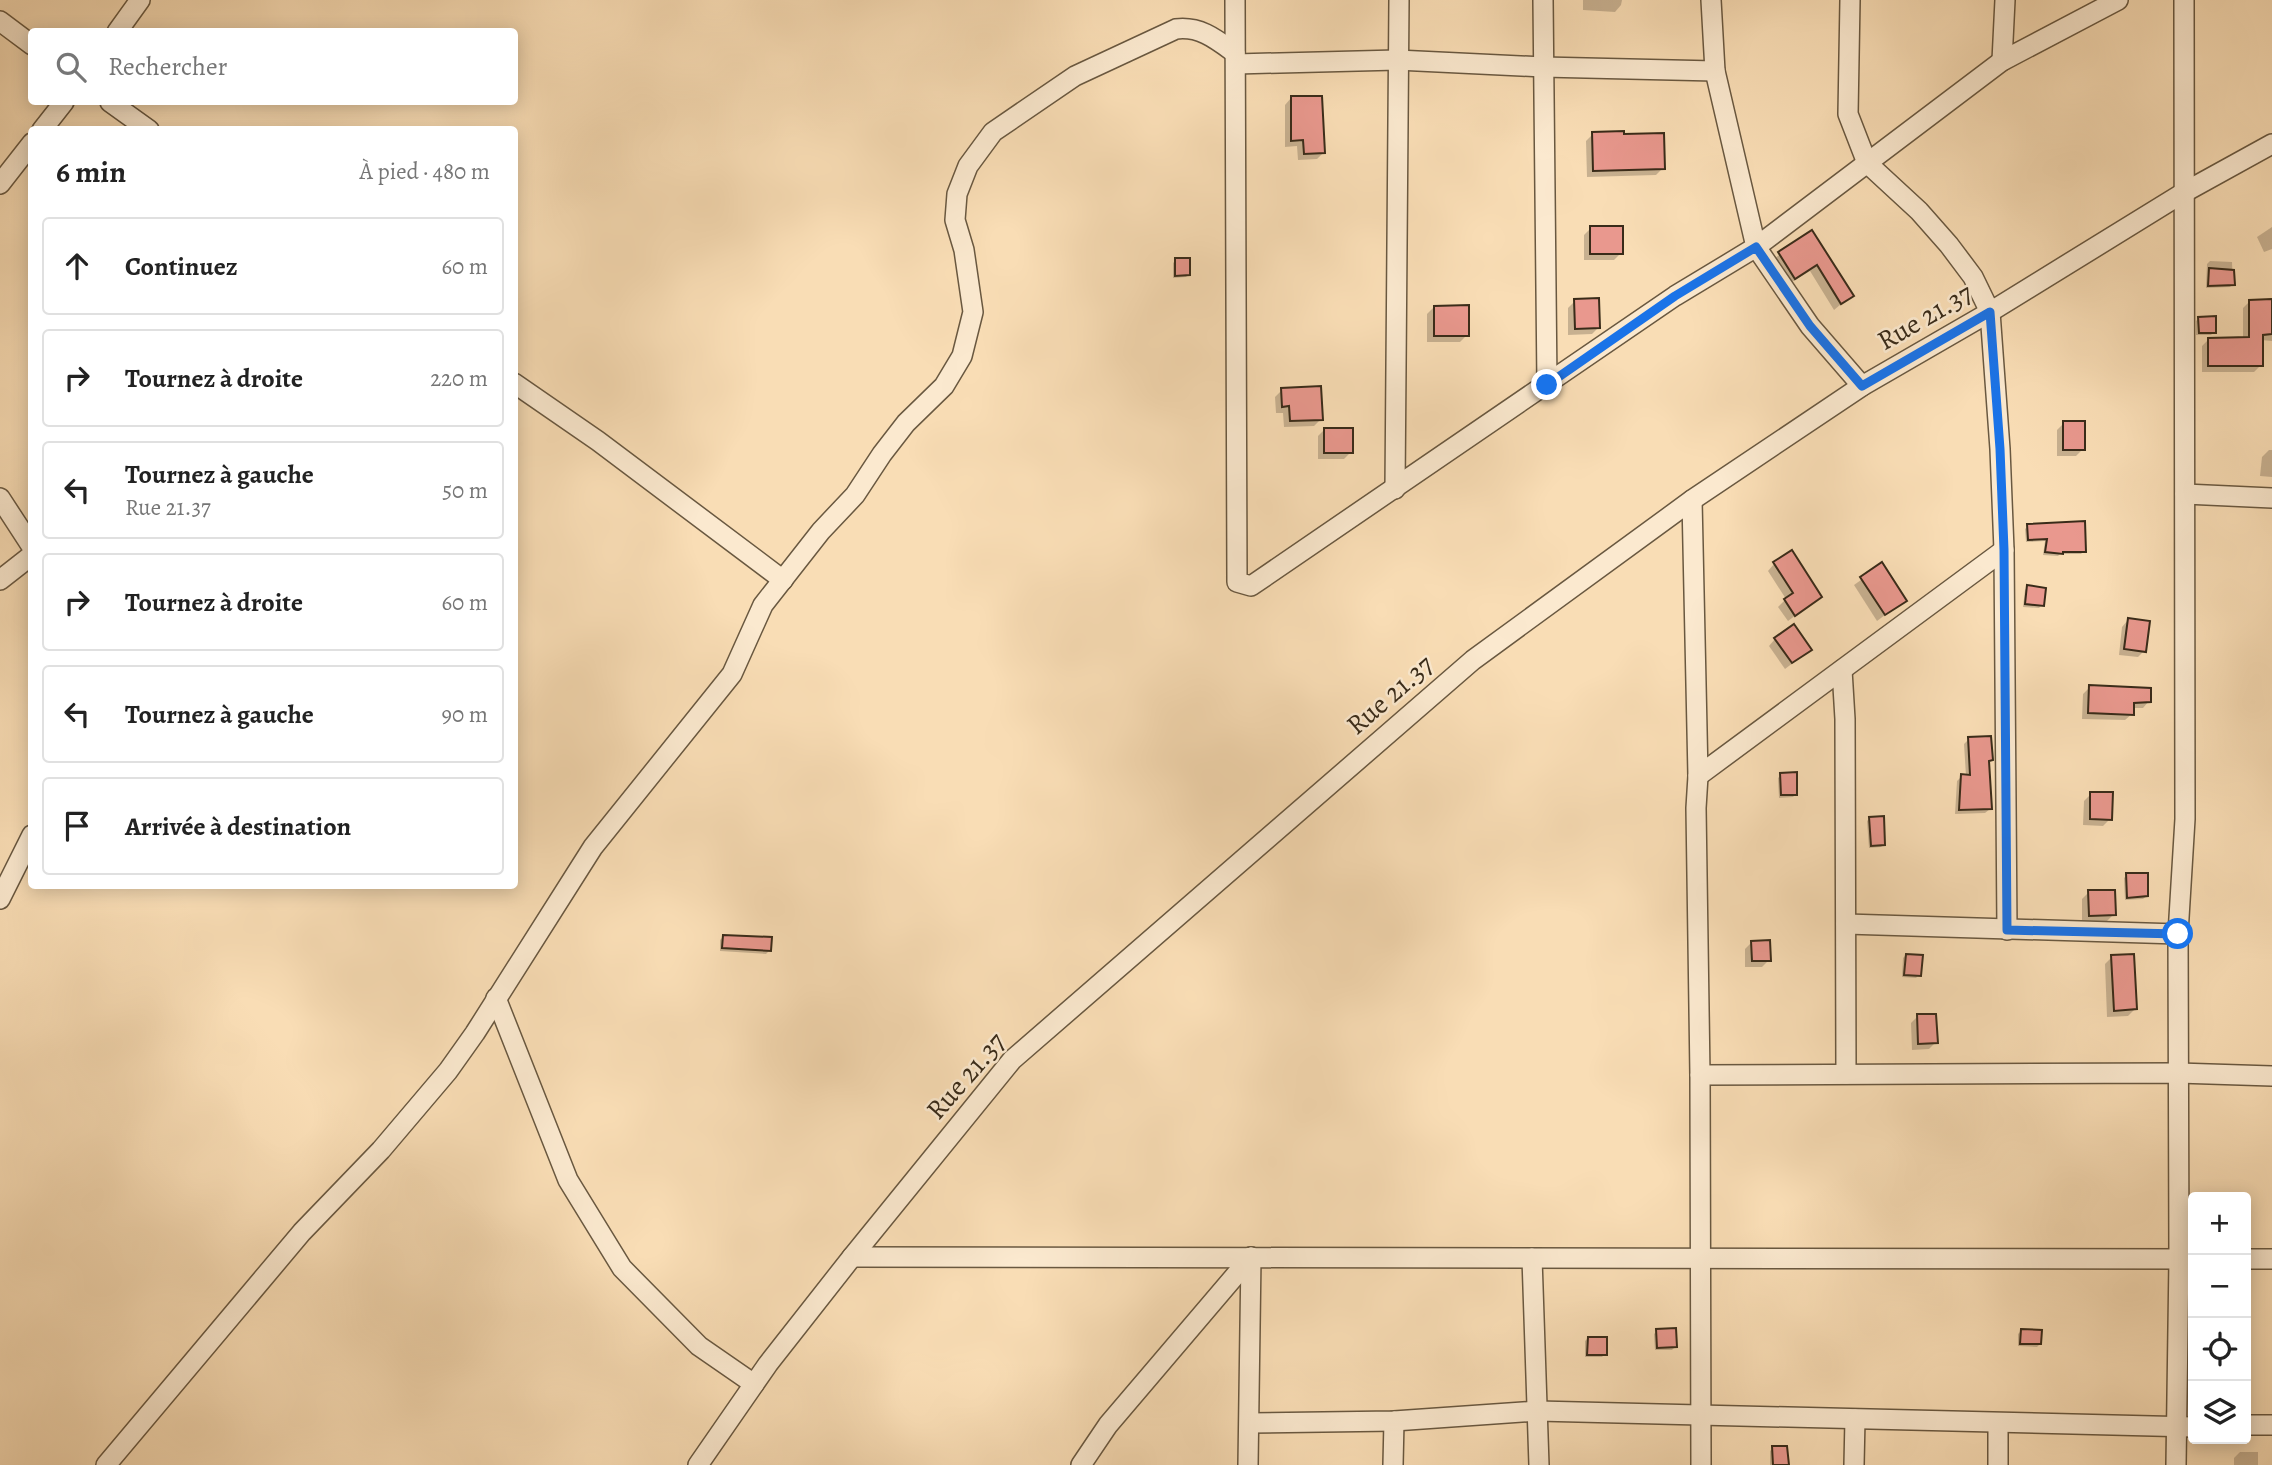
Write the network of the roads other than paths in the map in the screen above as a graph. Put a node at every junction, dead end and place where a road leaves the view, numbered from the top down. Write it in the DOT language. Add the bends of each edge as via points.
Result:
graph roads {
  1 [pos="140,0"];
  2 [pos="1236,0"];
  3 [pos="1399,0"];
  4 [pos="1542,0"];
  5 [pos="1711,0"];
  6 [pos="1850,0"];
  7 [pos="2005,0"];
  8 [pos="2118,0"];
  9 [pos="2184,0"];
  10 [pos="0,21"];
  11 [pos="120,28"];
  12 [pos="28,42"];
  13 [pos="1236,58"];
  14 [pos="1397,60"];
  15 [pos="2003,61"];
  16 [pos="1544,67"];
  17 [pos="1715,71"];
  18 [pos="62,105"];
  19 [pos="114,105"];
  20 [pos="45,126"];
  21 [pos="143,126"];
  22 [pos="2272,144"];
  23 [pos="28,148"];
  24 [pos="1867,163"];
  25 [pos="0,184"];
  26 [pos="2183,193"];
  27 [pos="1756,247"];
  28 [pos="1990,312"];
  29 [pos="1547,385"];
  30 [pos="518,386"];
  31 [pos="1862,386"];
  32 [pos="1395,489"];
  33 [pos="2185,494"];
  34 [pos="0,498"];
  35 [pos="2272,498"];
  36 [pos="1692,500"];
  37 [pos="28,542"];
  38 [pos="2004,550"];
  39 [pos="28,558"];
  40 [pos="0,580"];
  41 [pos="783,580"];
  42 [pos="1842,670"];
  43 [pos="1698,776"];
  44 [pos="28,843"];
  45 [pos="0,899"];
  46 [pos="1846,924"];
  47 [pos="2007,930"];
  48 [pos="2178,934"];
  49 [pos="496,998"];
  50 [pos="2178,1073"];
  51 [pos="1846,1074"];
  52 [pos="1700,1075"];
  53 [pos="2272,1076"];
  54 [pos="852,1257"];
  55 [pos="1251,1257"];
  56 [pos="1532,1258"];
  57 [pos="1700,1258"];
  58 [pos="2186,1259"];
  59 [pos="2251,1259"];
  60 [pos="2272,1259"];
  61 [pos="754,1384"];
  62 [pos="1538,1411"];
  63 [pos="1702,1415"];
  64 [pos="1855,1419"];
  65 [pos="1394,1421"];
  66 [pos="1250,1423"];
  67 [pos="1998,1423"];
  68 [pos="2272,1425"];
  69 [pos="2251,1426"];
  70 [pos="2185,1427"];
  71 [pos="106,1465"];
  72 [pos="698,1465"];
  73 [pos="1081,1465"];
  74 [pos="1248,1465"];
  75 [pos="1393,1465"];
  76 [pos="1539,1465"];
  77 [pos="1701,1465"];
  78 [pos="1854,1465"];
  79 [pos="1998,1465"];
  80 [pos="2176,1465"];
  1 -- 11 [label="street"];
  2 -- 13 [label="street"];
  3 -- 14 [label="street"];
  4 -- 16 [label="street"];
  5 -- 17 [label="street"];
  6 -- 24 [label="street" via="1848,114"];
  7 -- 15 [label="street"];
  8 -- 15 [label="street"];
  9 -- 26 [label="street"];
  10 -- 12 [label="street"];
  13 -- 14 [label="street"];
  13 -- 32 [label="street" via="1237,582 1251,586"];
  13 -- 41 [label="street" via="1201,30 1176,29 1075,76 993,132 968,166 957,194 955,220 973,313 961,356 944,386 906,423 855,495"];
  14 -- 16 [label="street"];
  14 -- 32 [label="street"];
  15 -- 24 [label="street"];
  16 -- 17 [label="street"];
  16 -- 29 [label="street"];
  17 -- 27 [label="street"];
  18 -- 20 [label="street"];
  19 -- 21 [label="street"];
  22 -- 26 [label="street, Rue 21.37"];
  23 -- 25 [label="street"];
  24 -- 27 [label="street"];
  24 -- 28 [label="street" via="1949,245 1973,277"];
  26 -- 28 [label="street, Rue 21.37"];
  26 -- 33 [label="street"];
  27 -- 29 [label="street" via="1675,296"];
  27 -- 31 [label="street" via="1810,326"];
  28 -- 31 [label="street, Rue 21.37"];
  28 -- 38 [label="street"];
  29 -- 32 [label="street"];
  30 -- 41 [label="street"];
  31 -- 36 [label="street, Rue 21.37"];
  33 -- 35 [label="street"];
  33 -- 48 [label="street" via="2185,818"];
  34 -- 37 [label="street"];
  36 -- 43 [label="street"];
  36 -- 54 [label="street, Rue 21.37" via="1473,660 1012,1060"];
  38 -- 42 [label="street"];
  38 -- 47 [label="street"];
  39 -- 40 [label="street"];
  41 -- 49 [label="street" via="763,605 732,674 593,847"];
  42 -- 43 [label="street"];
  42 -- 46 [label="street"];
  43 -- 52 [label="street"];
  44 -- 45 [label="street"];
  46 -- 47 [label="street"];
  46 -- 51 [label="street"];
  47 -- 48 [label="street"];
  48 -- 50 [label="street"];
  49 -- 61 [label="street" via="568,1180 622,1268 699,1346"];
  49 -- 71 [label="street" via="448,1071 302,1232"];
  50 -- 51 [label="street"];
  50 -- 53 [label="street"];
  50 -- 58 [label="street"];
  51 -- 52 [label="street"];
  52 -- 57 [label="street"];
  54 -- 55 [label="street"];
  54 -- 61 [label="street, Rue 21.37"];
  55 -- 56 [label="street"];
  55 -- 66 [label="street"];
  55 -- 73 [label="street" via="1108,1425"];
  56 -- 57 [label="street"];
  56 -- 62 [label="street"];
  57 -- 58 [label="street"];
  57 -- 63 [label="street"];
  58 -- 70 [label="street"];
  59 -- 60 [label="street"];
  61 -- 72 [label="street, Rue 21.37"];
  62 -- 63 [label="street"];
  62 -- 65 [label="street"];
  62 -- 76 [label="street"];
  63 -- 64 [label="street"];
  63 -- 77 [label="street"];
  64 -- 67 [label="street"];
  64 -- 78 [label="street"];
  65 -- 66 [label="street"];
  65 -- 75 [label="street"];
  66 -- 74 [label="street"];
  67 -- 70 [label="street"];
  67 -- 79 [label="street"];
  68 -- 69 [label="street"];
  70 -- 80 [label="street"];
}
